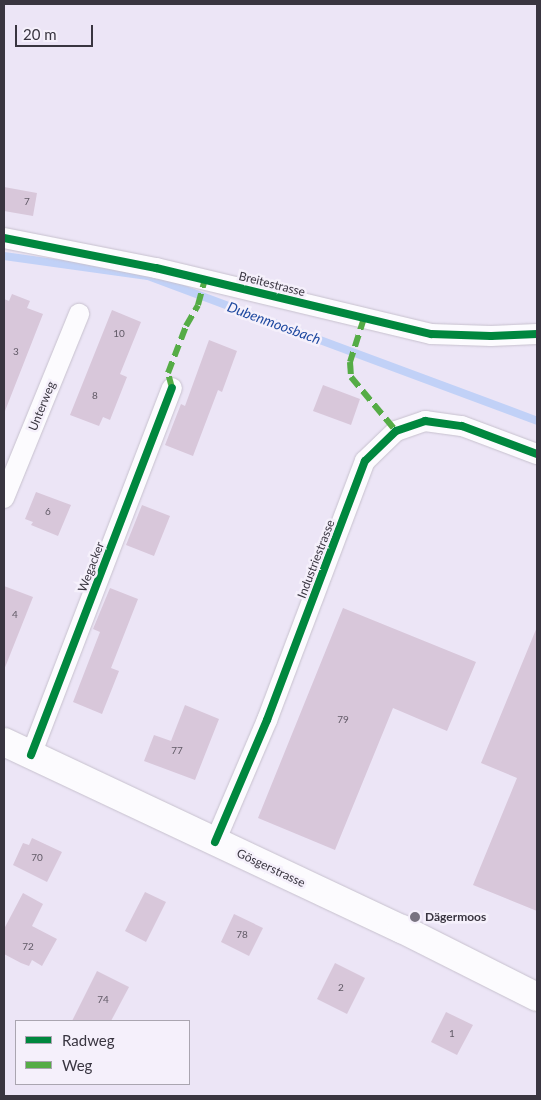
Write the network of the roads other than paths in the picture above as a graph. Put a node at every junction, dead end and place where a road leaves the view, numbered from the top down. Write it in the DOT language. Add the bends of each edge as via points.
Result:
graph roads {
  1 [pos="4,238"];
  2 [pos="79,314"];
  3 [pos="537,334"];
  4 [pos="172,388"];
  5 [pos="537,454"];
  6 [pos="4,498"];
  7 [pos="4,742"];
  8 [pos="31,755"];
  9 [pos="215,842"];
  10 [pos="537,997"];
  1 -- 3 [label="street, Breitestrasse" via="156,268 431,334"];
  2 -- 6 [label="street, Unterweg"];
  4 -- 8 [label="street, Wegacker"];
  5 -- 9 [label="street, Industriestrasse" via="462,426 425,421 396,431 365,461 266,720"];
  7 -- 8 [label="main road, Gösgerstrasse"];
  8 -- 9 [label="main road, Gösgerstrasse"];
  9 -- 10 [label="main road, Gösgerstrasse" via="402,929"];
}
